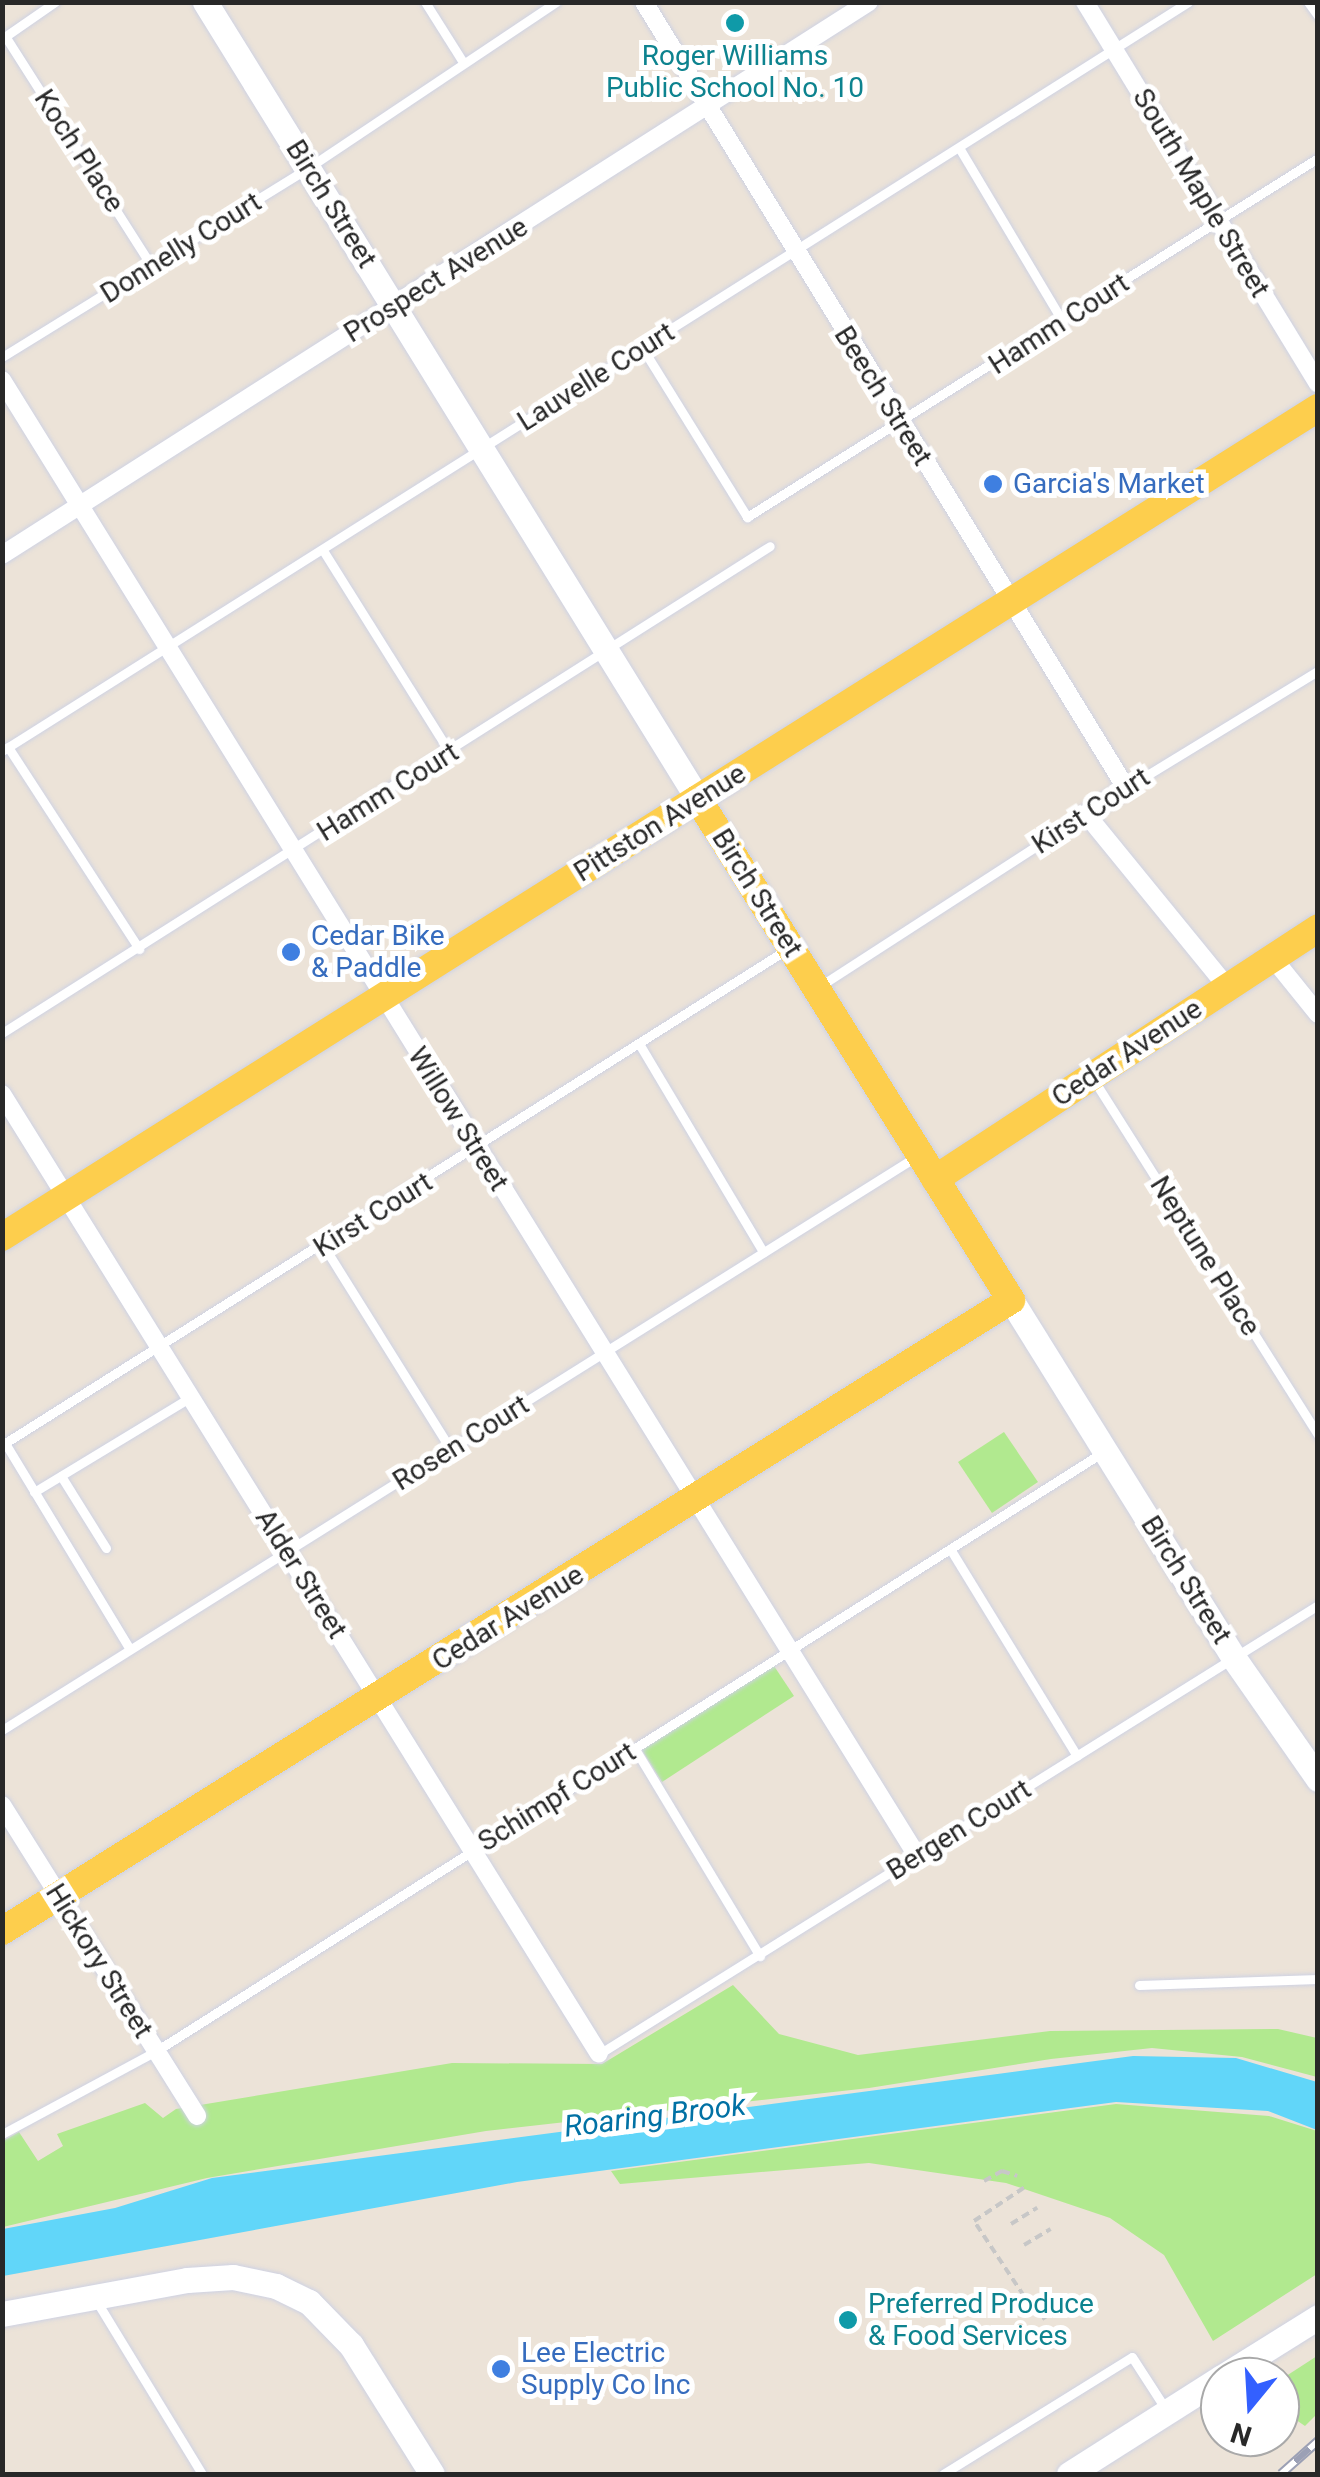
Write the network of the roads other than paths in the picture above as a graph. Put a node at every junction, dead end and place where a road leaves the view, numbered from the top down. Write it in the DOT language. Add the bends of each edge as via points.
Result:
graph roads {
  1 [pos="55,2"];
  2 [pos="205,2"];
  3 [pos="425,2"];
  4 [pos="556,2"];
  5 [pos="644,2"];
  6 [pos="869,2"];
  7 [pos="1084,2"];
  8 [pos="1188,2"];
  9 [pos="1308,2"];
  10 [pos="1318,16"];
  11 [pos="4,37"];
  12 [pos="1114,49"];
  13 [pos="463,62"];
  14 [pos="708,105"];
  15 [pos="961,152"];
  16 [pos="1318,158"];
  17 [pos="308,168"];
  18 [pos="1216,221"];
  19 [pos="794,253"];
  20 [pos="152,267"];
  21 [pos="395,306"];
  22 [pos="1063,322"];
  23 [pos="643,348"];
  24 [pos="2,358"];
  25 [pos="2,380"];
  26 [pos="1318,383"];
  27 [pos="1318,408"];
  28 [pos="901,425"];
  29 [pos="484,448"];
  30 [pos="80,507"];
  31 [pos="770,546"];
  32 [pos="324,552"];
  33 [pos="2,556"];
  34 [pos="1010,602"];
  35 [pos="168,648"];
  36 [pos="607,654"];
  37 [pos="1318,670"];
  38 [pos="5,749"];
  39 [pos="450,753"];
  40 [pos="1126,788"];
  41 [pos="698,799"];
  42 [pos="1086,814"];
  43 [pos="292,853"];
  44 [pos="1318,928"];
  45 [pos="790,948"];
  46 [pos="139,949"];
  47 [pos="1272,957"];
  48 [pos="1227,987"];
  49 [pos="816,988"];
  50 [pos="382,998"];
  51 [pos="1318,1014"];
  52 [pos="2,1032"];
  53 [pos="641,1047"];
  54 [pos="1092,1077"];
  55 [pos="2,1094"];
  56 [pos="478,1151"];
  57 [pos="920,1154"];
  58 [pos="935,1178"];
  59 [pos="66,1197"];
  60 [pos="2,1237"];
  61 [pos="323,1245"];
  62 [pos="763,1252"];
  63 [pos="1011,1300"];
  64 [pos="161,1348"];
  65 [pos="603,1352"];
  66 [pos="191,1397"];
  67 [pos="1318,1435"];
  68 [pos="4,1444"];
  69 [pos="451,1450"];
  70 [pos="1106,1451"];
  71 [pos="61,1476"];
  72 [pos="34,1492"];
  73 [pos="695,1500"];
  74 [pos="106,1548"];
  75 [pos="287,1552"];
  76 [pos="952,1552"];
  77 [pos="1318,1604"];
  78 [pos="130,1649"];
  79 [pos="789,1652"];
  80 [pos="1234,1657"];
  81 [pos="378,1699"];
  82 [pos="2,1730"];
  83 [pos="635,1748"];
  84 [pos="1077,1756"];
  85 [pos="1318,1779"];
  86 [pos="2,1805"];
  87 [pos="472,1850"];
  88 [pos="916,1856"];
  89 [pos="60,1898"];
  90 [pos="2,1931"];
  91 [pos="760,1956"];
  92 [pos="1318,1980"];
  93 [pos="1139,1985"];
  94 [pos="156,2052"];
  95 [pos="599,2054"];
  96 [pos="196,2116"];
  97 [pos="2,2134"];
  98 [pos="94,2296"];
  99 [pos="2,2314"];
  100 [pos="1318,2316"];
  101 [pos="1254,2357"];
  102 [pos="1200,2391"];
  103 [pos="1167,2412"];
  104 [pos="202,2474"];
  105 [pos="432,2474"];
  106 [pos="943,2474"];
  107 [pos="1069,2474"];
  1 -- 11 [label="lane"];
  2 -- 17 [label="street, Birch Street"];
  3 -- 13 [label="lane"];
  4 -- 13 [label="lane, Donnelly Court"];
  5 -- 14 [label="street, Beech Street"];
  6 -- 14 [label="street, Prospect Avenue"];
  7 -- 12 [label="street, South Maple Street"];
  8 -- 12 [label="lane, Lauvelle Court"];
  9 -- 10 [label="lane"];
  11 -- 20 [label="lane, Koch Place"];
  12 -- 15 [label="lane, Lauvelle Court"];
  12 -- 18 [label="street, South Maple Street"];
  13 -- 17 [label="lane, Donnelly Court"];
  14 -- 19 [label="street, Beech Street"];
  14 -- 21 [label="street, Prospect Avenue"];
  15 -- 19 [label="lane, Lauvelle Court"];
  15 -- 22 [label="lane"];
  16 -- 18 [label="lane, Hamm Court"];
  17 -- 20 [label="lane, Donnelly Court"];
  17 -- 21 [label="street, Birch Street"];
  18 -- 22 [label="lane, Hamm Court"];
  18 -- 26 [label="street, South Maple Street"];
  19 -- 23 [label="lane, Lauvelle Court"];
  19 -- 28 [label="street, Beech Street"];
  20 -- 24 [label="lane, Donnelly Court"];
  21 -- 29 [label="street, Birch Street"];
  21 -- 30 [label="street, Prospect Avenue"];
  22 -- 28 [label="lane, Hamm Court"];
  23 -- 28 [label="lane, Hamm Court" via="747,517"];
  23 -- 29 [label="lane, Lauvelle Court"];
  25 -- 30 [label="street, Willow Street"];
  27 -- 34 [label="main road, Pittston Avenue"];
  28 -- 34 [label="street, Beech Street"];
  29 -- 32 [label="lane, Lauvelle Court"];
  29 -- 36 [label="street, Birch Street"];
  30 -- 33 [label="street, Prospect Avenue"];
  30 -- 35 [label="street, Willow Street"];
  31 -- 36 [label="lane, Hamm Court"];
  32 -- 35 [label="lane, Lauvelle Court"];
  32 -- 39 [label="lane"];
  34 -- 40 [label="street, Beech Street"];
  34 -- 41 [label="main road, Pittston Avenue"];
  35 -- 38 [label="lane, Lauvelle Court"];
  35 -- 43 [label="street, Willow Street"];
  36 -- 39 [label="lane, Hamm Court"];
  36 -- 41 [label="street, Birch Street"];
  37 -- 40 [label="lane, Kirst Court"];
  38 -- 46 [label="lane"];
  39 -- 43 [label="lane, Hamm Court"];
  40 -- 42 [label="street, Kirst Court"];
  41 -- 45 [label="main road, Birch Street"];
  41 -- 50 [label="main road, Pittston Avenue"];
  42 -- 48 [label="street"];
  42 -- 49 [label="lane, Kirst Court"];
  43 -- 46 [label="lane, Hamm Court"];
  43 -- 50 [label="street, Willow Street"];
  44 -- 47 [label="main road, Cedar Avenue"];
  45 -- 49 [label="main road, Birch Street"];
  45 -- 53 [label="lane, Kirst Court"];
  46 -- 52 [label="lane, Hamm Court"];
  47 -- 48 [label="main road, Cedar Avenue"];
  47 -- 51 [label="street"];
  48 -- 54 [label="main road, Cedar Avenue"];
  49 -- 57 [label="main road, Birch Street"];
  50 -- 56 [label="street, Willow Street"];
  50 -- 59 [label="main road, Pittston Avenue"];
  53 -- 56 [label="lane, Kirst Court"];
  53 -- 62 [label="lane"];
  54 -- 58 [label="main road, Cedar Avenue"];
  54 -- 67 [label="lane, Neptune Place"];
  55 -- 59 [label="street, Alder Street"];
  56 -- 61 [label="lane, Kirst Court"];
  56 -- 65 [label="street, Willow Street"];
  57 -- 58 [label="main road, Birch Street"];
  57 -- 62 [label="lane, Rosen Court"];
  58 -- 63 [label="main road, Birch Street"];
  59 -- 60 [label="main road, Pittston Avenue"];
  59 -- 64 [label="street, Alder Street"];
  61 -- 64 [label="lane, Kirst Court"];
  61 -- 69 [label="lane"];
  62 -- 65 [label="lane, Rosen Court"];
  63 -- 70 [label="street, Birch Street"];
  63 -- 73 [label="main road, Cedar Avenue"];
  64 -- 66 [label="street, Alder Street"];
  64 -- 68 [label="lane, Kirst Court"];
  65 -- 69 [label="lane, Rosen Court"];
  65 -- 73 [label="street, Willow Street"];
  66 -- 71 [label="lane"];
  66 -- 75 [label="street, Alder Street"];
  68 -- 72 [label="lane"];
  69 -- 75 [label="lane, Rosen Court"];
  70 -- 76 [label="lane, Schimpf Court"];
  70 -- 80 [label="street, Birch Street"];
  71 -- 72 [label="lane"];
  71 -- 74 [label="lane"];
  72 -- 78 [label="lane"];
  73 -- 79 [label="street, Willow Street"];
  73 -- 81 [label="main road, Cedar Avenue"];
  75 -- 78 [label="lane, Rosen Court"];
  75 -- 81 [label="street, Alder Street"];
  76 -- 79 [label="lane, Schimpf Court"];
  76 -- 84 [label="lane"];
  77 -- 80 [label="lane, Bergen Court"];
  78 -- 82 [label="lane, Rosen Court"];
  79 -- 83 [label="lane, Schimpf Court"];
  79 -- 88 [label="street, Willow Street"];
  80 -- 84 [label="lane, Bergen Court"];
  80 -- 85 [label="street, Birch Street"];
  81 -- 87 [label="street, Alder Street"];
  81 -- 89 [label="main road, Cedar Avenue"];
  83 -- 87 [label="lane, Schimpf Court"];
  83 -- 91 [label="lane"];
  84 -- 88 [label="lane, Bergen Court"];
  86 -- 89 [label="street, Hickory Street"];
  87 -- 94 [label="lane, Schimpf Court"];
  87 -- 95 [label="street, Alder Street"];
  88 -- 91 [label="lane, Bergen Court"];
  89 -- 90 [label="main road, Cedar Avenue"];
  89 -- 94 [label="street, Hickory Street"];
  91 -- 95 [label="lane, Bergen Court"];
  92 -- 93 [label="lane"];
  94 -- 96 [label="street, Hickory Street"];
  94 -- 97 [label="lane, Schimpf Court"];
  98 -- 99 [label="street"];
  98 -- 104 [label="lane"];
  98 -- 105 [label="street" via="210,2278 276,2286 330,2320"];
  100 -- 101 [label="street"];
  102 -- 103 [label="street"];
  103 -- 106 [label="lane" via="1132,2356"];
  103 -- 107 [label="street"];
}
